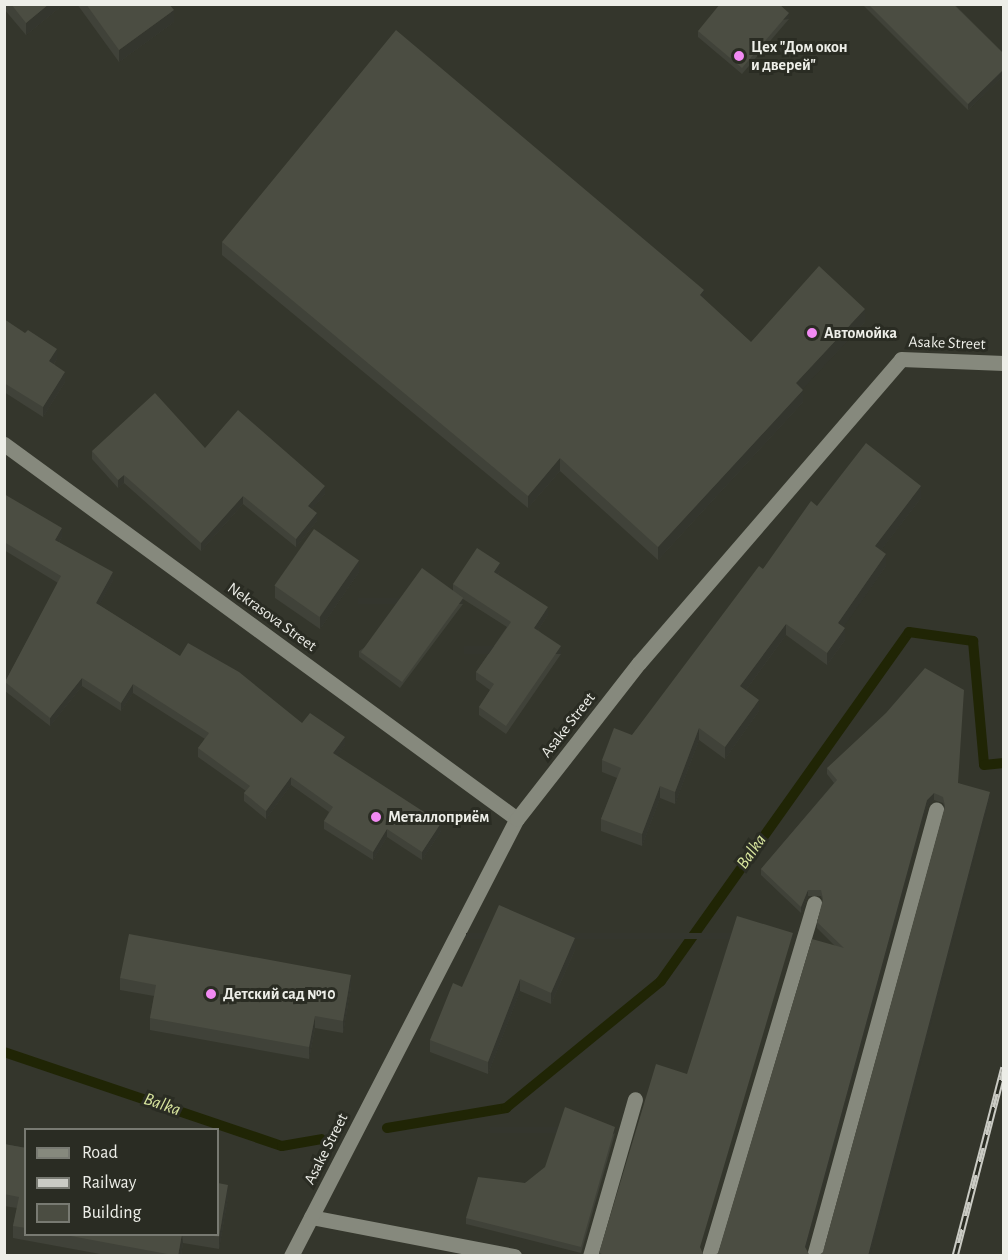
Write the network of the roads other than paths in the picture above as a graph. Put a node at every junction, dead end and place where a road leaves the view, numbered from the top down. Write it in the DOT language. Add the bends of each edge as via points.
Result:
graph roads {
  1 [pos="1004,363"];
  2 [pos="4,444"];
  3 [pos="936,810"];
  4 [pos="517,819"];
  5 [pos="814,903"];
  6 [pos="635,1099"];
  7 [pos="311,1217"];
  8 [pos="291,1256"];
  9 [pos="514,1256"];
  10 [pos="590,1256"];
  11 [pos="709,1256"];
  12 [pos="814,1256"];
  1 -- 4 [label="street, Asake Street" via="901,359 639,663"];
  2 -- 4 [label="street, Nekrasova Street"];
  3 -- 12 [label="street"];
  4 -- 7 [label="street, Asake Street"];
  5 -- 11 [label="street"];
  6 -- 10 [label="street"];
  7 -- 8 [label="street, Asake Street"];
  7 -- 9 [label="street"];
}
